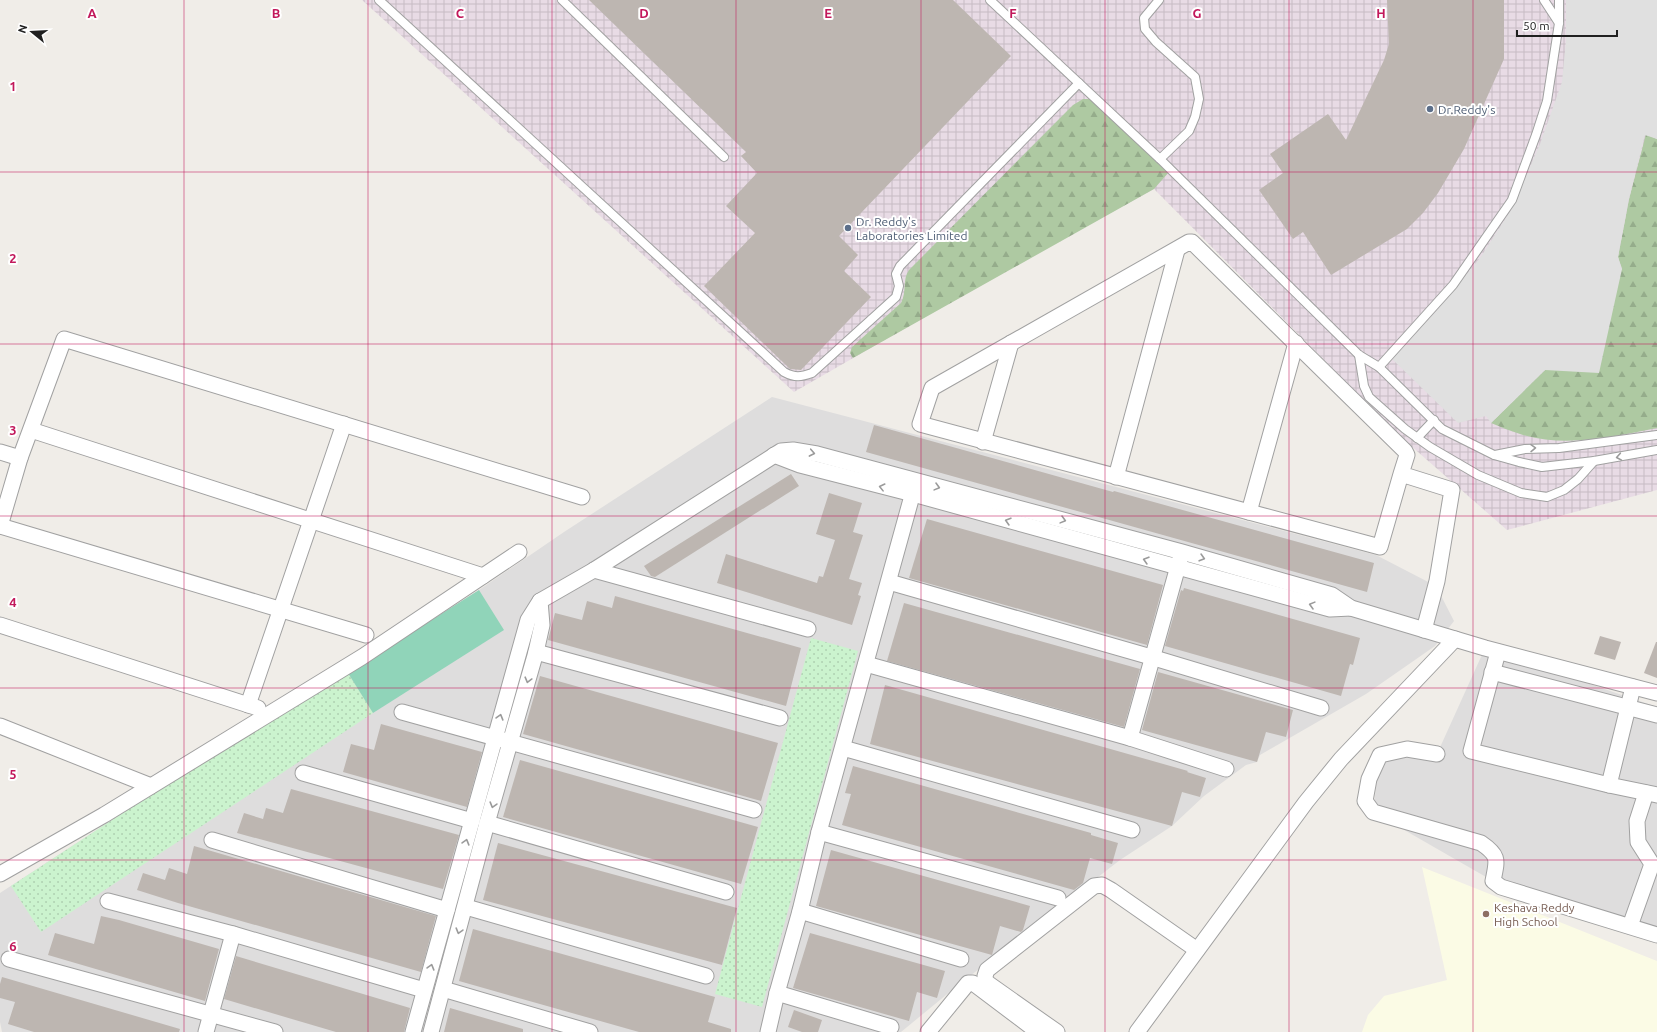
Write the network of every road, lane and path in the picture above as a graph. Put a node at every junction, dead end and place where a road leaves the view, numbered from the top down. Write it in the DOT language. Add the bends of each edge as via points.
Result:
graph roads {
  1 [pos="379,0"];
  2 [pos="562,0"];
  3 [pos="990,0"];
  4 [pos="1159,0"];
  5 [pos="1544,0"];
  6 [pos="1559,0"];
  7 [pos="1559,23"];
  8 [pos="1079,83"];
  9 [pos="724,157"];
  10 [pos="1160,159"];
  11 [pos="1177,250"];
  12 [pos="1011,343"];
  13 [pos="1296,343"];
  14 [pos="1359,354"];
  15 [pos="1379,367"];
  16 [pos="1434,420"];
  17 [pos="344,424"];
  18 [pos="30,430"];
  19 [pos="1657,435"];
  20 [pos="1417,438"];
  21 [pos="983,442"];
  22 [pos="1657,450"];
  23 [pos="0,452"];
  24 [pos="1494,455"];
  25 [pos="20,458"];
  26 [pos="1594,461"];
  27 [pos="1401,474"];
  28 [pos="1116,477"];
  29 [pos="915,488"];
  30 [pos="582,497"];
  31 [pos="1249,512"];
  32 [pos="311,521"];
  33 [pos="0,526"];
  34 [pos="519,552"];
  35 [pos="1182,552"];
  36 [pos="1177,568"];
  37 [pos="594,570"];
  38 [pos="483,576"];
  39 [pos="889,582"];
  40 [pos="540,601"];
  41 [pos="1351,608"];
  42 [pos="281,610"];
  43 [pos="0,625"];
  44 [pos="808,629"];
  45 [pos="1424,630"];
  46 [pos="366,635"];
  47 [pos="1454,639"];
  48 [pos="536,652"];
  49 [pos="1498,652"];
  50 [pos="1151,657"];
  51 [pos="866,664"];
  52 [pos="1492,672"];
  53 [pos="1633,687"];
  54 [pos="1657,693"];
  55 [pos="248,705"];
  56 [pos="1320,708"];
  57 [pos="1628,708"];
  58 [pos="272,712"];
  59 [pos="402,712"];
  60 [pos="1657,715"];
  61 [pos="780,718"];
  62 [pos="0,726"];
  63 [pos="494,736"];
  64 [pos="1130,738"];
  65 [pos="511,742"];
  66 [pos="842,748"];
  67 [pos="1437,754"];
  68 [pos="1226,769"];
  69 [pos="303,773"];
  70 [pos="1609,785"];
  71 [pos="151,786"];
  72 [pos="1652,794"];
  73 [pos="754,810"];
  74 [pos="472,821"];
  75 [pos="487,823"];
  76 [pos="1132,830"];
  77 [pos="819,832"];
  78 [pos="212,840"];
  79 [pos="1655,865"];
  80 [pos="0,874"];
  81 [pos="726,892"];
  82 [pos="1058,898"];
  83 [pos="108,901"];
  84 [pos="466,907"];
  85 [pos="447,910"];
  86 [pos="800,911"];
  87 [pos="1630,926"];
  88 [pos="232,934"];
  89 [pos="1657,935"];
  90 [pos="1197,950"];
  91 [pos="8,959"];
  92 [pos="961,959"];
  93 [pos="706,976"];
  94 [pos="443,989"];
  95 [pos="424,990"];
  96 [pos="777,993"];
  97 [pos="211,1014"];
  98 [pos="892,1027"];
  99 [pos="206,1032"];
  100 [pos="275,1032"];
  101 [pos="413,1032"];
  102 [pos="431,1032"];
  103 [pos="590,1032"];
  104 [pos="768,1032"];
  105 [pos="928,1032"];
  106 [pos="1038,1032"];
  107 [pos="1057,1032"];
  108 [pos="1137,1032"];
  1 -- 8 [label="lane" via="784,372 800,378 812,373 896,297 899,286 896,274 900,266"];
  2 -- 9 [label="lane"];
  3 -- 8 [label="lane"];
  4 -- 10 [label="lane" via="1144,18 1145,29 1194,77 1199,99 1189,131"];
  5 -- 7 [label="lane"];
  6 -- 7 [label="lane"];
  7 -- 15 [label="lane" via="1547,101 1512,200 1453,285"];
  8 -- 10 [label="lane"];
  10 -- 14 [label="lane"];
  11 -- 12 [label="street"];
  11 -- 13 [label="street" via="1189,242 1194,243"];
  11 -- 28 [label="street"];
  12 -- 21 [label="street"];
  12 -- 21 [label="street" via="932,388 920,424"];
  13 -- 27 [label="street" via="1405,452 1407,455"];
  13 -- 31 [label="street"];
  14 -- 15 [label="lane"];
  14 -- 20 [label="lane" via="1364,386 1369,397 1388,416"];
  15 -- 16 [label="lane"];
  16 -- 20 [label="lane"];
  16 -- 24 [label="lane" via="1442,428"];
  17 -- 18 [label="street" via="64,339"];
  17 -- 30 [label="street"];
  17 -- 32 [label="street"];
  18 -- 25 [label="street"];
  18 -- 32 [label="street"];
  24 -- 19 [label="lane, one-way" via="1525,448 1559,448"];
  20 -- 26 [label="lane" via="1478,475 1521,494 1547,497 1564,490 1578,480"];
  21 -- 28 [label="street"];
  22 -- 26 [label="lane, one-way"];
  23 -- 25 [label="street"];
  24 -- 26 [label="lane" via="1542,466"];
  25 -- 33 [label="street"];
  27 -- 31 [label="street" via="1380,547"];
  27 -- 45 [label="street" via="1452,490 1437,581"];
  28 -- 31 [label="street"];
  29 -- 35 [label="street, one-way"];
  36 -- 29 [label="street, one-way"];
  29 -- 37 [label="street" via="800,465 774,455"];
  29 -- 39 [label="street"];
  32 -- 38 [label="street"];
  32 -- 42 [label="street"];
  33 -- 42 [label="street"];
  34 -- 38 [label="street"];
  35 -- 36 [label="street"];
  35 -- 41 [label="street, one-way" via="1332,594"];
  41 -- 36 [label="street, one-way" via="1330,609"];
  36 -- 50 [label="street"];
  37 -- 40 [label="street"];
  37 -- 44 [label="street"];
  38 -- 58 [label="street" via="362,657"];
  39 -- 50 [label="street"];
  39 -- 51 [label="street"];
  40 -- 48 [label="street" via="542,625"];
  63 -- 40 [label="street, one-way" via="528,620"];
  41 -- 45 [label="street"];
  42 -- 46 [label="street"];
  42 -- 55 [label="street"];
  43 -- 55 [label="street"];
  45 -- 47 [label="street"];
  47 -- 49 [label="street"];
  47 -- 90 [label="street" via="1341,759 1306,802"];
  48 -- 61 [label="street"];
  48 -- 65 [label="street, one-way"];
  49 -- 52 [label="street"];
  49 -- 53 [label="street"];
  50 -- 56 [label="street"];
  50 -- 64 [label="street"];
  51 -- 64 [label="street"];
  51 -- 66 [label="street"];
  52 -- 57 [label="street"];
  52 -- 70 [label="street" via="1471,751"];
  53 -- 54 [label="street"];
  53 -- 57 [label="street"];
  55 -- 58 [label="street"];
  57 -- 60 [label="street"];
  57 -- 70 [label="street"];
  58 -- 71 [label="street"];
  59 -- 63 [label="street"];
  62 -- 71 [label="street"];
  63 -- 65 [label="street"];
  63 -- 74 [label="street"];
  64 -- 68 [label="street"];
  65 -- 73 [label="street"];
  65 -- 75 [label="street, one-way"];
  66 -- 76 [label="street"];
  66 -- 77 [label="street"];
  67 -- 87 [label="street" via="1406,749 1380,755 1369,779 1365,802 1373,812 1481,843 1492,850 1497,862 1493,881 1501,887"];
  69 -- 74 [label="street"];
  70 -- 72 [label="street"];
  71 -- 80 [label="street"];
  72 -- 79 [label="street" via="1637,821 1638,842"];
  85 -- 74 [label="street, one-way"];
  75 -- 81 [label="street"];
  75 -- 84 [label="street"];
  77 -- 82 [label="street"];
  77 -- 86 [label="street"];
  78 -- 85 [label="street"];
  79 -- 87 [label="street"];
  83 -- 88 [label="street"];
  84 -- 93 [label="street"];
  84 -- 94 [label="street, one-way"];
  95 -- 85 [label="street, one-way"];
  86 -- 92 [label="street"];
  86 -- 96 [label="street"];
  87 -- 89 [label="street"];
  88 -- 95 [label="street"];
  88 -- 97 [label="street"];
  90 -- 107 [label="street" via="1111,890 1102,885 1094,886 987,970 985,976 986,982"];
  90 -- 108 [label="street"];
  91 -- 97 [label="street"];
  94 -- 102 [label="street"];
  94 -- 103 [label="street"];
  95 -- 101 [label="street"];
  96 -- 98 [label="street"];
  96 -- 104 [label="street"];
  97 -- 99 [label="street"];
  97 -- 100 [label="street"];
  105 -- 106 [label="street" via="968,983 973,983"];
}
